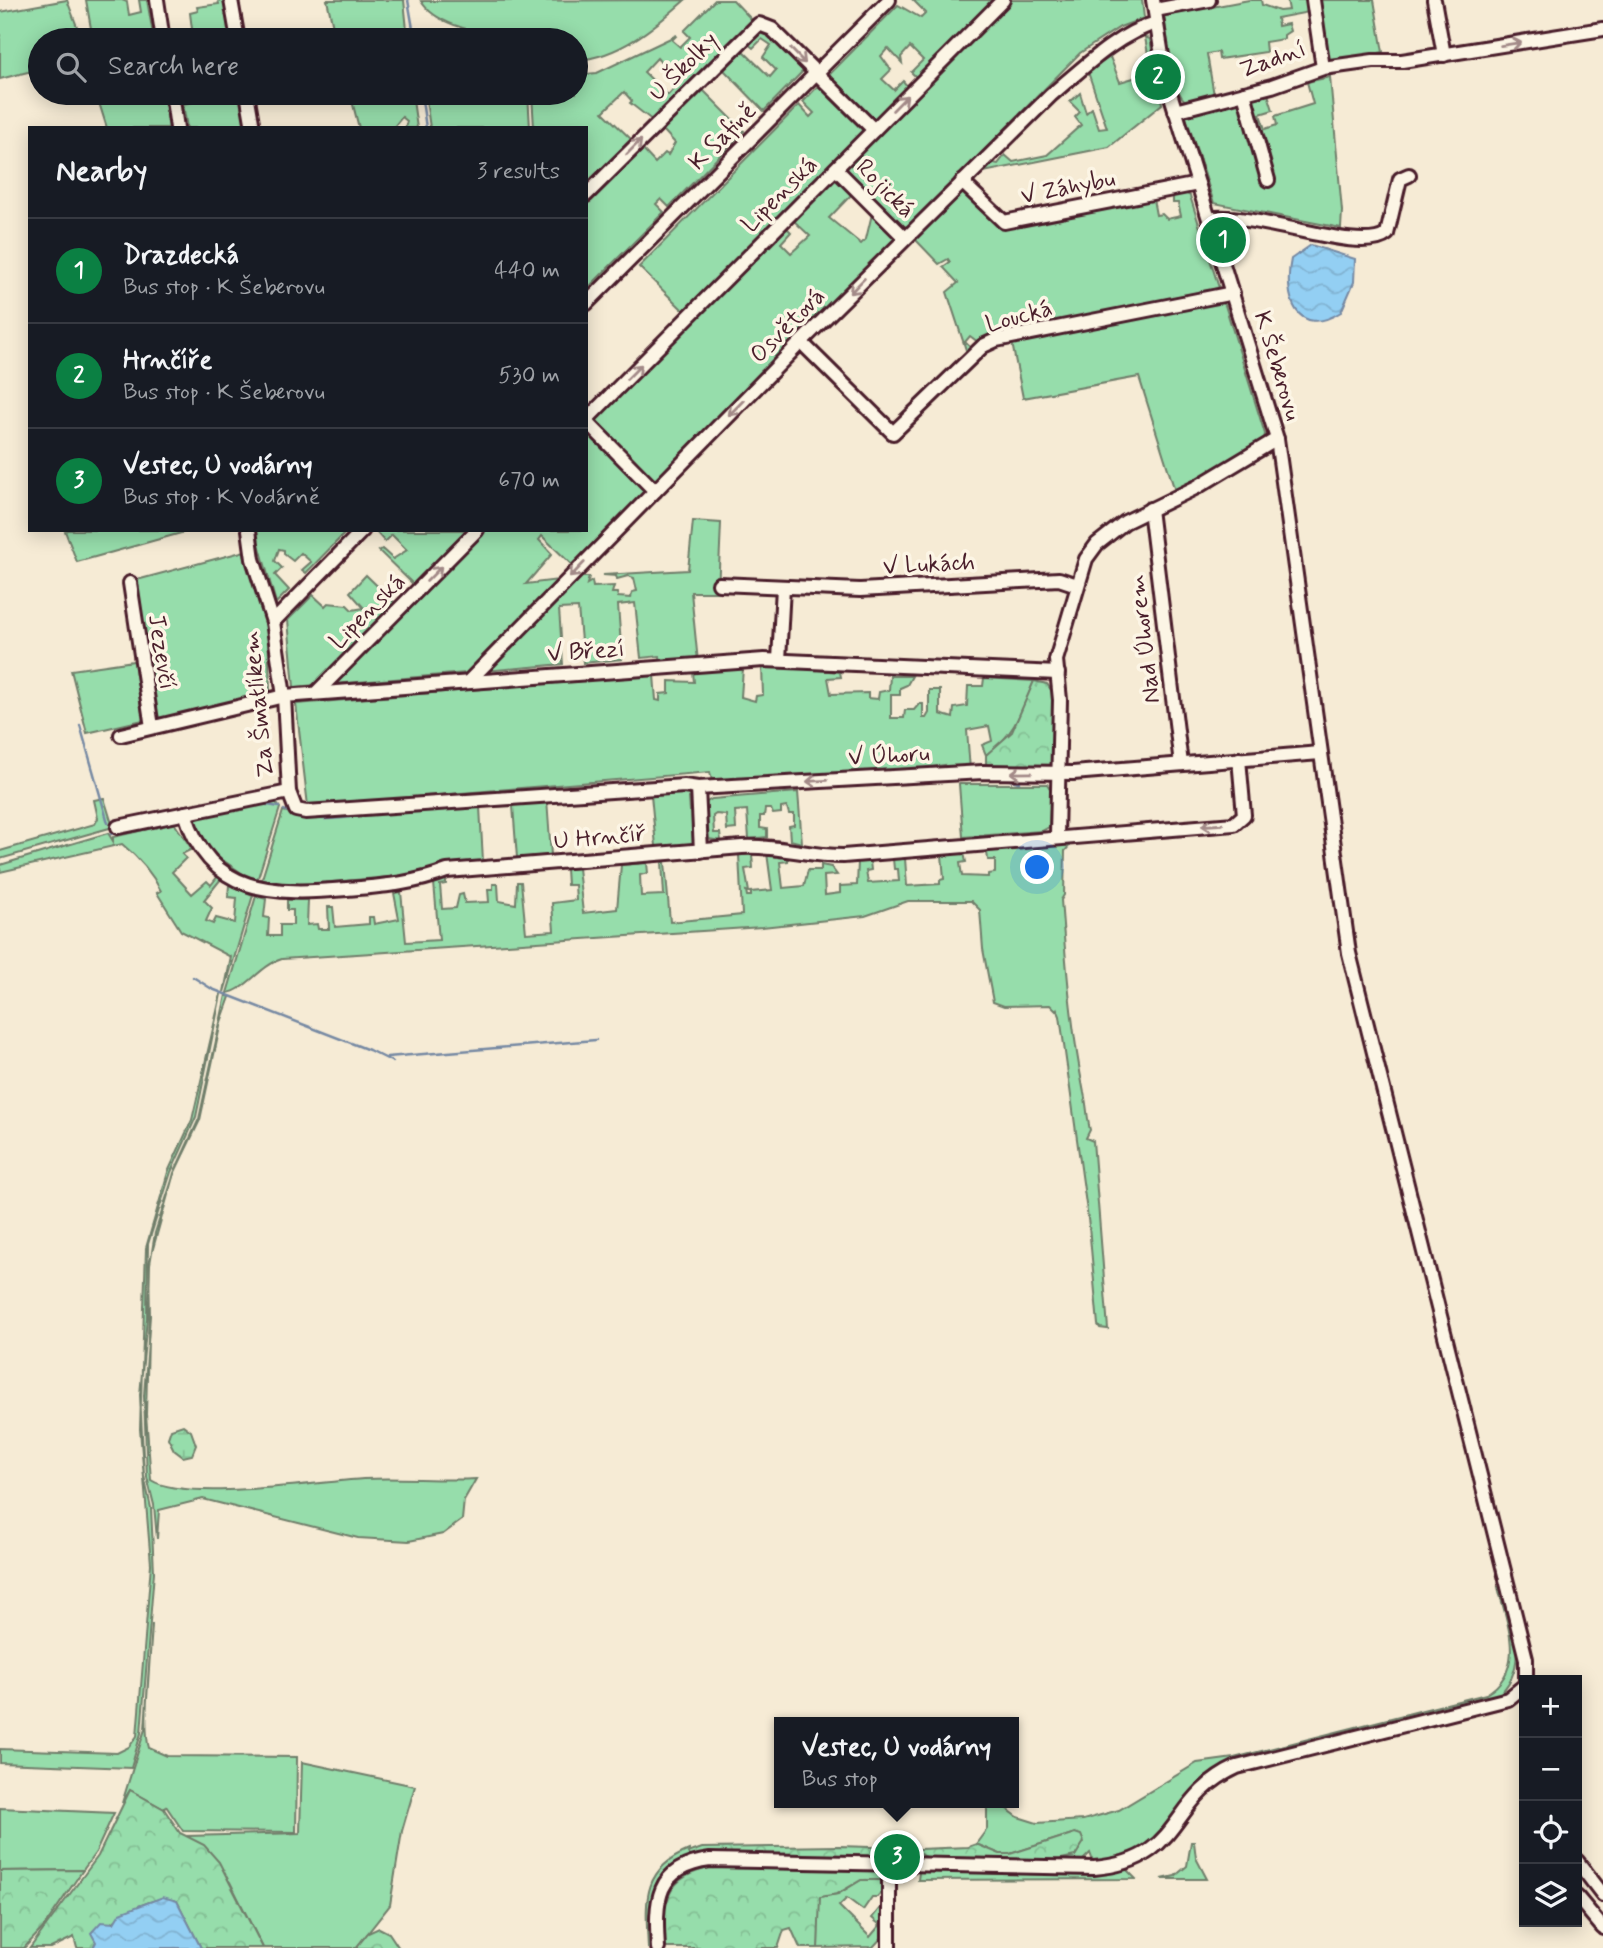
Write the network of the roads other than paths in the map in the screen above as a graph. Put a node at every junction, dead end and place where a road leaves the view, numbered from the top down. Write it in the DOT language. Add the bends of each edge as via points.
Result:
graph roads {
  1 [pos="157,0"];
  2 [pos="231,0"];
  3 [pos="889,0"];
  4 [pos="1003,0"];
  5 [pos="1209,0"];
  6 [pos="1313,0"];
  7 [pos="1434,0"];
  8 [pos="1155,11"];
  9 [pos="161,28"];
  10 [pos="236,28"];
  11 [pos="1603,29"];
  12 [pos="1444,55"];
  13 [pos="1323,68"];
  14 [pos="815,74"];
  15 [pos="1244,93"];
  16 [pos="174,105"];
  17 [pos="249,105"];
  18 [pos="1175,111"];
  19 [pos="177,126"];
  20 [pos="253,126"];
  21 [pos="874,130"];
  22 [pos="836,169"];
  23 [pos="1409,175"];
  24 [pos="1268,180"];
  25 [pos="962,182"];
  26 [pos="1198,184"];
  27 [pos="588,193"];
  28 [pos="1209,219"];
  29 [pos="905,238"];
  30 [pos="1233,293"];
  31 [pos="588,302"];
  32 [pos="802,342"];
  33 [pos="588,419"];
  34 [pos="588,423"];
  35 [pos="1277,439"];
  36 [pos="654,491"];
  37 [pos="1150,509"];
  38 [pos="249,532"];
  39 [pos="361,532"];
  40 [pos="475,532"];
  41 [pos="130,583"];
  42 [pos="719,584"];
  43 [pos="1077,585"];
  44 [pos="783,587"];
  45 [pos="273,622"];
  46 [pos="779,660"];
  47 [pos="1058,673"];
  48 [pos="469,681"];
  49 [pos="317,692"];
  50 [pos="284,696"];
  51 [pos="152,727"];
  52 [pos="121,735"];
  53 [pos="1320,753"];
  54 [pos="1239,759"];
  55 [pos="1181,764"];
  56 [pos="1059,772"];
  57 [pos="698,788"];
  58 [pos="289,792"];
  59 [pos="185,813"];
  60 [pos="118,828"];
  61 [pos="1057,836"];
  62 [pos="701,850"];
  63 [pos="1526,1675"];
  64 [pos="1519,1691"];
  65 [pos="889,1863"];
  66 [pos="1579,1864"];
  67 [pos="1603,1895"];
  68 [pos="1582,1903"];
  69 [pos="1603,1928"];
  70 [pos="659,1948"];
  71 [pos="890,1948"];
  1 -- 9 [label="street"];
  2 -- 10 [label="street"];
  3 -- 14 [label="street, K Safině"];
  21 -- 4 [label="street, Lipenská, one-way"];
  5 -- 8 [label="street, Osvětová"];
  6 -- 13 [label="street, Zadní"];
  7 -- 12 [label="street"];
  8 -- 18 [label="street, K Šeberovu"];
  8 -- 25 [label="street, Osvětová" via="1140,29 1081,70"];
  12 -- 11 [label="street, one-way"];
  12 -- 13 [label="street"];
  13 -- 15 [label="street, Zadní"];
  14 -- 21 [label="street"];
  27 -- 14 [label="street, U Školky, one-way" via="759,24 772,29"];
  14 -- 31 [label="street, K Safině"];
  15 -- 18 [label="street, Zadní"];
  15 -- 24 [label="street"];
  16 -- 19 [label="street"];
  17 -- 20 [label="street"];
  18 -- 26 [label="street, K Šeberovu"];
  21 -- 22 [label="street, Lipenská"];
  22 -- 29 [label="street, Rojická"];
  33 -- 22 [label="street, Lipenská, one-way"];
  23 -- 28 [label="street" via="1400,179 1387,234 1380,240 1352,241 1232,216"];
  25 -- 26 [label="street, V Záhybu" via="1004,222"];
  25 -- 29 [label="street, Osvětová"];
  26 -- 28 [label="street, K Šeberovu"];
  28 -- 30 [label="street, K Šeberovu"];
  29 -- 32 [label="street, Osvětová, one-way"];
  30 -- 32 [label="street, Loucká" via="996,340 983,346 893,433"];
  30 -- 35 [label="street, K Šeberovu"];
  32 -- 36 [label="street, Osvětová, one-way"];
  34 -- 36 [label="street"];
  35 -- 37 [label="street"];
  35 -- 53 [label="street, K Šeberovu"];
  36 -- 48 [label="street, Osvětová, one-way"];
  37 -- 43 [label="street" via="1111,530 1097,544"];
  37 -- 55 [label="street, Nad Úhorem"];
  38 -- 45 [label="street, Za Šmatlíkem"];
  39 -- 45 [label="street"];
  49 -- 40 [label="street, Lipenská, one-way"];
  41 -- 51 [label="street, Jezevčí"];
  42 -- 44 [label="street, V Lukách"];
  43 -- 44 [label="street, V Lukách" via="1059,579 860,590"];
  43 -- 47 [label="street" via="1058,645"];
  44 -- 46 [label="street"];
  45 -- 50 [label="street, Za Šmatlíkem"];
  46 -- 47 [label="street, V Březí"];
  46 -- 48 [label="street, V Březí"];
  47 -- 56 [label="street"];
  48 -- 49 [label="street, V Březí"];
  49 -- 50 [label="street, V Březí"];
  50 -- 51 [label="street, V Březí"];
  50 -- 58 [label="street, Za Šmatlíkem"];
  51 -- 52 [label="street, V Březí"];
  53 -- 54 [label="street, V Úhoru"];
  53 -- 63 [label="street, K Šeberovu" via="1349,953 1518,1625"];
  54 -- 55 [label="street, V Úhoru"];
  54 -- 61 [label="street, U Hrnčíř, one-way" via="1244,815 1234,824"];
  55 -- 56 [label="street, V Úhoru"];
  56 -- 57 [label="street, V Úhoru, one-way"];
  56 -- 61 [label="street"];
  57 -- 58 [label="street, V Úhoru" via="318,813 296,810"];
  57 -- 62 [label="street"];
  58 -- 59 [label="street"];
  59 -- 60 [label="street"];
  59 -- 62 [label="street, U Hrnčíř" via="197,845 217,866 233,879 273,892 414,883 447,871"];
  61 -- 62 [label="street, U Hrnčíř" via="843,856 770,845"];
  64 -- 65 [label="street" via="1508,1699 1220,1774 1194,1795 1161,1843 1123,1866"];
  65 -- 70 [label="street" via="710,1860 687,1864 673,1872 658,1899"];
  65 -- 71 [label="street"];
  66 -- 67 [label="street"];
  68 -- 69 [label="street"];
}
